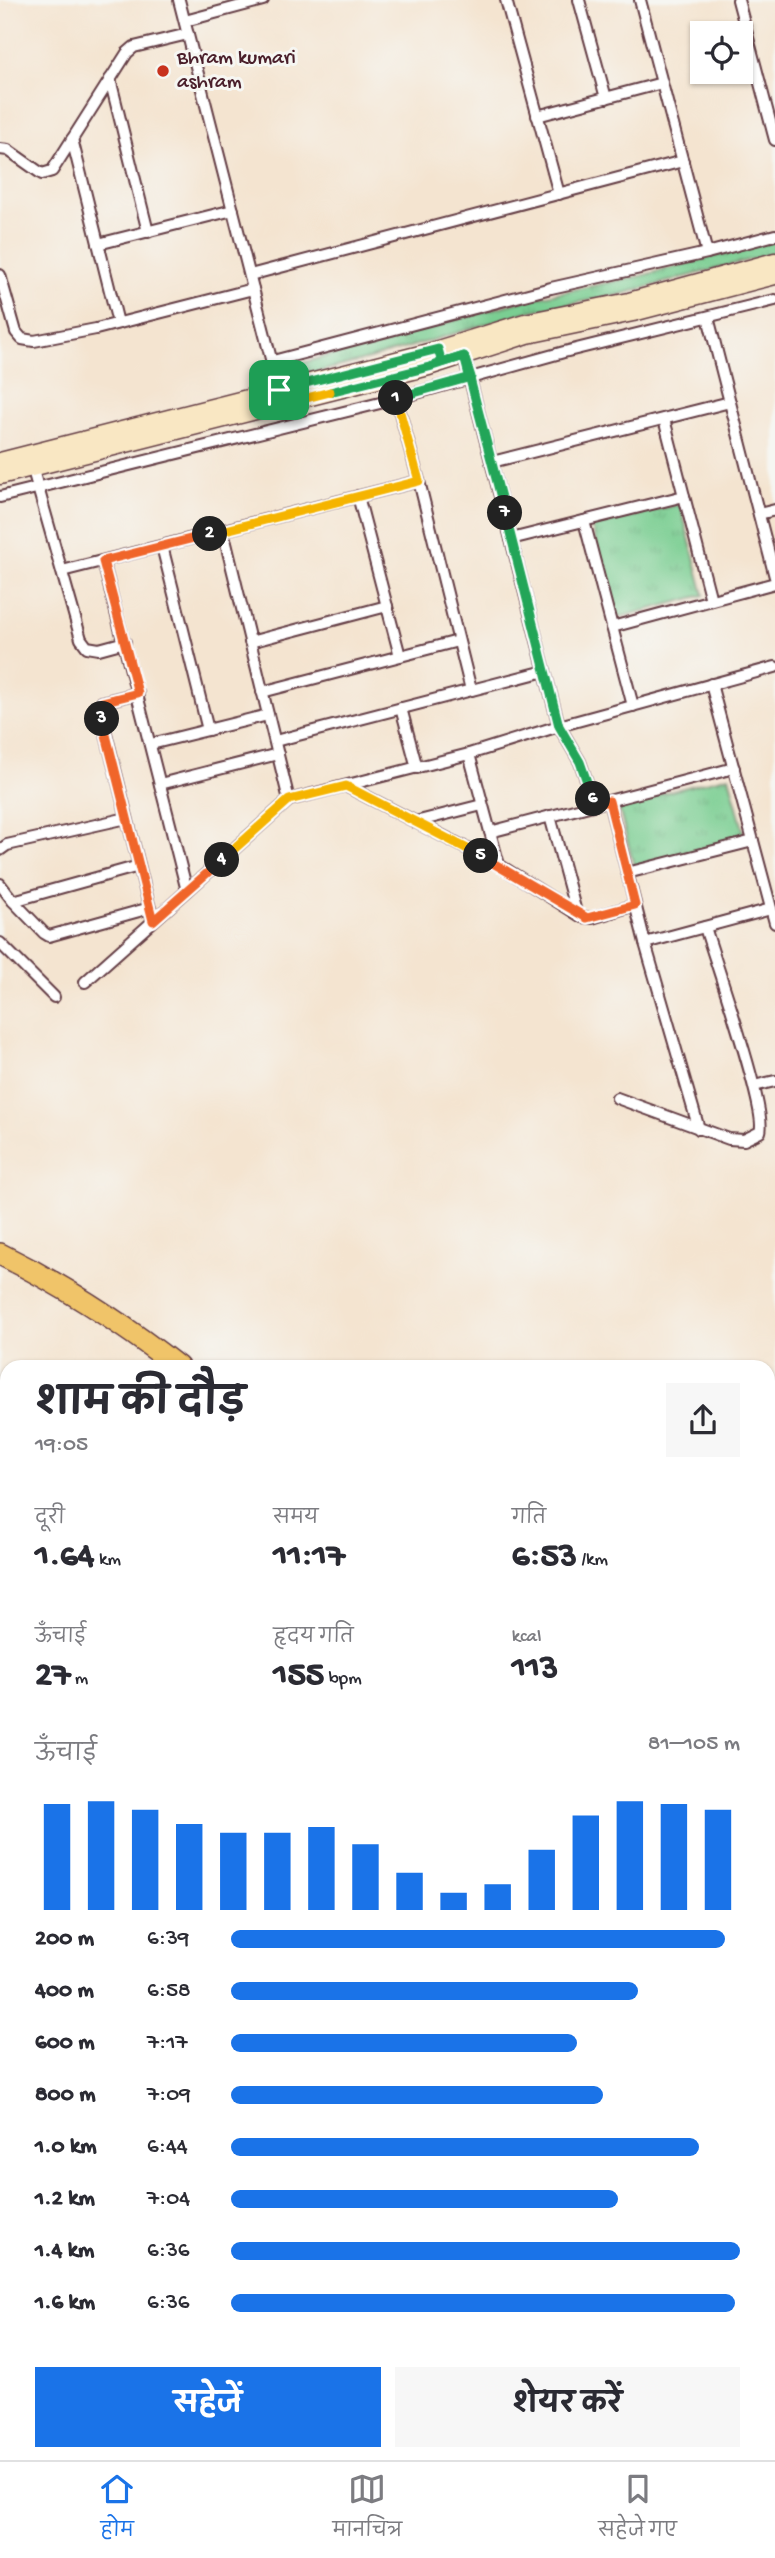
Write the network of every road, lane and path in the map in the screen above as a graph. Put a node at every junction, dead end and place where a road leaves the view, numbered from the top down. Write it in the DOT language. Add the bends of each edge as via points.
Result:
graph roads {
  1 [pos="179,0"];
  2 [pos="263,0"];
  3 [pos="506,0"];
  4 [pos="579,0"];
  5 [pos="640,0"];
  6 [pos="738,0"];
  7 [pos="184,21"];
  8 [pos="188,34"];
  9 [pos="110,79"];
  10 [pos="662,83"];
  11 [pos="606,98"];
  12 [pos="537,116"];
  13 [pos="775,138"];
  14 [pos="72,139"];
  15 [pos="0,149"];
  16 [pos="683,161"];
  17 [pos="559,194"];
  18 [pos="233,210"];
  19 [pos="148,232"];
  20 [pos="775,235"];
  21 [pos="98,244"];
  22 [pos="707,253"];
  23 [pos="775,261"];
  24 [pos="0,275"];
  25 [pos="250,275"];
  26 [pos="775,276"];
  27 [pos="253,289"];
  28 [pos="775,300"];
  29 [pos="708,317"];
  30 [pos="118,323"];
  31 [pos="440,356"];
  32 [pos="464,356"];
  33 [pos="273,361"];
  34 [pos="471,377"];
  35 [pos="281,397"];
  36 [pos="396,398"];
  37 [pos="730,402"];
  38 [pos="664,419"];
  39 [pos="0,460"];
  40 [pos="31,461"];
  41 [pos="492,462"];
  42 [pos="0,476"];
  43 [pos="419,481"];
  44 [pos="38,487"];
  45 [pos="358,496"];
  46 [pos="684,496"];
  47 [pos="0,497"];
  48 [pos="775,510"];
  49 [pos="759,514"];
  50 [pos="584,521"];
  51 [pos="223,531"];
  52 [pos="511,538"];
  53 [pos="162,546"];
  54 [pos="103,561"];
  55 [pos="62,571"];
  56 [pos="775,577"];
  57 [pos="775,583"];
  58 [pos="711,600"];
  59 [pos="387,607"];
  60 [pos="612,627"];
  61 [pos="458,640"];
  62 [pos="125,642"];
  63 [pos="250,642"];
  64 [pos="400,656"];
  65 [pos="775,667"];
  66 [pos="545,671"];
  67 [pos="711,684"];
  68 [pos="471,690"];
  69 [pos="262,692"];
  70 [pos="138,693"];
  71 [pos="633,706"];
  72 [pos="401,708"];
  73 [pos="268,715"];
  74 [pos="559,726"];
  75 [pos="208,730"];
  76 [pos="275,741"];
  77 [pos="151,744"];
  78 [pos="278,754"];
  79 [pos="469,754"];
  80 [pos="417,768"];
  81 [pos="734,768"];
  82 [pos="160,784"];
  83 [pos="346,786"];
  84 [pos="289,800"];
  85 [pos="609,801"];
  86 [pos="482,804"];
  87 [pos="595,804"];
  88 [pos="550,816"];
  89 [pos="127,818"];
  90 [pos="415,822"];
  91 [pos="490,832"];
  92 [pos="753,841"];
  93 [pos="0,850"];
  94 [pos="499,865"];
  95 [pos="139,866"];
  96 [pos="627,873"];
  97 [pos="0,884"];
  98 [pos="187,891"];
  99 [pos="13,901"];
  100 [pos="635,905"];
  101 [pos="150,908"];
  102 [pos="771,909"];
  103 [pos="576,912"];
  104 [pos="153,921"];
  105 [pos="775,923"];
  106 [pos="705,927"];
  107 [pos="0,943"];
  108 [pos="645,943"];
  109 [pos="85,982"];
  110 [pos="54,997"];
  111 [pos="775,1081"];
  112 [pos="754,1086"];
  113 [pos="617,1098"];
  114 [pos="699,1129"];
  115 [pos="0,1254"];
  116 [pos="0,1265"];
  117 [pos="152,1360"];
  118 [pos="168,1360"];
  1 -- 7 [label="street"];
  2 -- 7 [label="street"];
  3 -- 12 [label="street"];
  4 -- 11 [label="street"];
  5 -- 10 [label="street"];
  6 -- 13 [label="street"];
  7 -- 8 [label="street"];
  8 -- 9 [label="street" via="134,47"];
  8 -- 18 [label="street"];
  9 -- 14 [label="street"];
  9 -- 19 [label="street"];
  10 -- 11 [label="street"];
  10 -- 16 [label="street"];
  11 -- 12 [label="street"];
  12 -- 17 [label="street"];
  14 -- 15 [label="street" via="48,174"];
  14 -- 21 [label="street"];
  16 -- 17 [label="street"];
  16 -- 22 [label="street"];
  17 -- 25 [label="street"];
  18 -- 19 [label="street"];
  18 -- 25 [label="street"];
  19 -- 21 [label="street"];
  20 -- 22 [label="street"];
  21 -- 30 [label="street"];
  22 -- 33 [label="street" via="551,288"];
  23 -- 31 [label="street" via="629,301 525,322"];
  24 -- 30 [label="street" via="22,340"];
  25 -- 27 [label="street"];
  26 -- 32 [label="street" via="528,335"];
  27 -- 30 [label="street"];
  27 -- 33 [label="street"];
  28 -- 29 [label="street"];
  29 -- 34 [label="street"];
  29 -- 37 [label="street"];
  31 -- 32 [label="street"];
  31 -- 35 [label="street"];
  32 -- 34 [label="street"];
  33 -- 35 [label="street"];
  34 -- 36 [label="street"];
  34 -- 41 [label="street"];
  35 -- 40 [label="street"];
  36 -- 43 [label="street"];
  36 -- 44 [label="street"];
  37 -- 38 [label="street"];
  37 -- 49 [label="street"];
  38 -- 41 [label="street"];
  38 -- 46 [label="street"];
  39 -- 40 [label="street"];
  40 -- 42 [label="street"];
  40 -- 44 [label="street"];
  41 -- 52 [label="street"];
  43 -- 45 [label="street"];
  43 -- 61 [label="street"];
  44 -- 47 [label="street"];
  44 -- 55 [label="street"];
  45 -- 51 [label="street"];
  45 -- 59 [label="street"];
  46 -- 50 [label="street"];
  46 -- 58 [label="street"];
  48 -- 49 [label="street"];
  49 -- 56 [label="street"];
  50 -- 52 [label="street"];
  50 -- 60 [label="street"];
  51 -- 53 [label="street"];
  51 -- 63 [label="street"];
  52 -- 66 [label="street"];
  53 -- 54 [label="street"];
  53 -- 75 [label="street"];
  54 -- 55 [label="street"];
  54 -- 62 [label="street"];
  55 -- 62 [label="street" via="87,647 99,649"];
  57 -- 58 [label="street"];
  58 -- 60 [label="street"];
  59 -- 63 [label="street"];
  59 -- 64 [label="street"];
  60 -- 71 [label="street"];
  61 -- 64 [label="street"];
  61 -- 68 [label="street"];
  62 -- 70 [label="street"];
  63 -- 69 [label="street"];
  64 -- 69 [label="street"];
  65 -- 67 [label="street"];
  66 -- 68 [label="street"];
  66 -- 74 [label="street"];
  67 -- 71 [label="street"];
  67 -- 81 [label="street"];
  68 -- 72 [label="street"];
  69 -- 73 [label="street"];
  70 -- 77 [label="street"];
  70 -- 89 [label="street" via="100,706"];
  71 -- 74 [label="street"];
  72 -- 76 [label="street"];
  72 -- 80 [label="street"];
  73 -- 75 [label="street"];
  73 -- 76 [label="street"];
  74 -- 79 [label="street"];
  74 -- 87 [label="street" via="580,762"];
  75 -- 77 [label="street"];
  76 -- 78 [label="street"];
  77 -- 82 [label="street"];
  78 -- 82 [label="street"];
  78 -- 84 [label="street"];
  79 -- 80 [label="street"];
  79 -- 86 [label="street"];
  80 -- 83 [label="street"];
  81 -- 85 [label="street"];
  81 -- 92 [label="street"];
  82 -- 98 [label="street"];
  83 -- 84 [label="street"];
  83 -- 90 [label="street"];
  84 -- 98 [label="street"];
  85 -- 87 [label="street"];
  85 -- 96 [label="street"];
  86 -- 90 [label="street"];
  86 -- 91 [label="street"];
  87 -- 88 [label="street"];
  88 -- 91 [label="street"];
  88 -- 103 [label="street"];
  89 -- 93 [label="street"];
  89 -- 95 [label="street"];
  90 -- 94 [label="street"];
  91 -- 94 [label="street"];
  92 -- 96 [label="street"];
  92 -- 102 [label="street"];
  94 -- 103 [label="street"];
  95 -- 99 [label="street"];
  95 -- 101 [label="street"];
  96 -- 100 [label="street"];
  97 -- 99 [label="street"];
  98 -- 104 [label="street"];
  99 -- 101 [label="street" via="49,936"];
  100 -- 103 [label="street" via="592,918"];
  100 -- 108 [label="street"];
  101 -- 104 [label="street"];
  102 -- 105 [label="street"];
  102 -- 106 [label="street"];
  104 -- 109 [label="street"];
  106 -- 108 [label="street"];
  106 -- 112 [label="street"];
  107 -- 110 [label="street"];
  108 -- 114 [label="street"];
  111 -- 112 [label="street"];
  112 -- 114 [label="street" via="763,1127 755,1137 735,1140"];
  113 -- 114 [label="street"];
  115 -- 118 [label="highway" via="107,1315"];
  116 -- 117 [label="highway" via="101,1323"];
}
